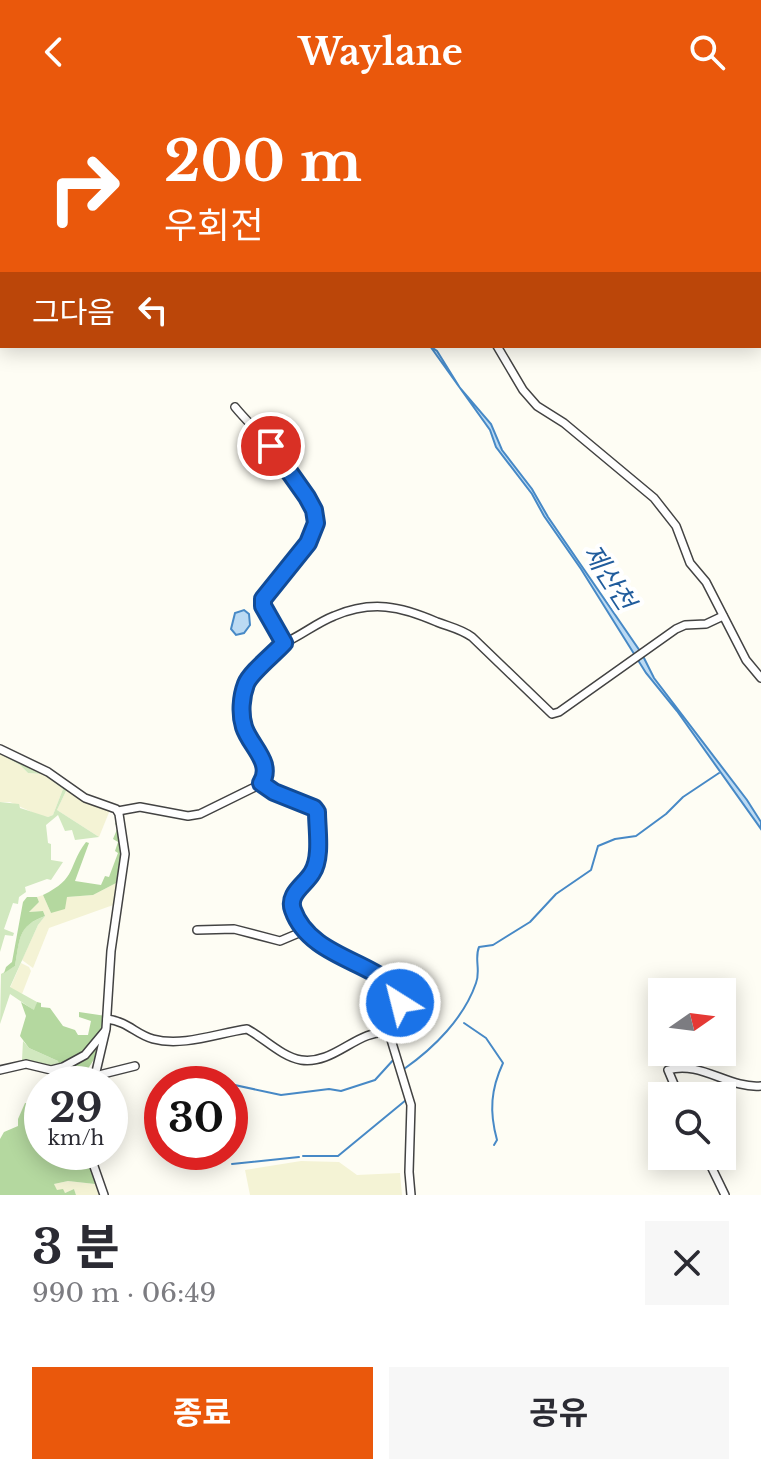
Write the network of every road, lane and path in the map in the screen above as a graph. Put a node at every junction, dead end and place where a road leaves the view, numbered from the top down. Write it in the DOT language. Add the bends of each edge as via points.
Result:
graph roads {
  1 [pos="498,348"];
  2 [pos="235,407"];
  3 [pos="723,616"];
  4 [pos="284,643"];
  5 [pos="761,678"];
  6 [pos="0,749"];
  7 [pos="261,783"];
  8 [pos="118,811"];
  9 [pos="197,930"];
  10 [pos="306,930"];
  11 [pos="107,1019"];
  12 [pos="106,1029"];
  13 [pos="389,1033"];
  14 [pos="97,1066"];
  15 [pos="135,1066"];
  16 [pos="128,1068"];
  17 [pos="0,1070"];
  18 [pos="673,1082"];
  19 [pos="761,1086"];
  20 [pos="95,1170"];
  21 [pos="713,1170"];
  22 [pos="104,1195"];
  23 [pos="411,1195"];
  24 [pos="725,1195"];
  1 -- 3 [label="street" via="537,406 654,498 676,526 688,559"];
  2 -- 4 [label="street" via="283,459 315,515 308,543 262,603"];
  3 -- 4 [label="street" via="682,626 552,714 472,637 408,610 374,605 342,613"];
  3 -- 5 [label="street"];
  4 -- 7 [label="street" via="249,678 242,699 243,724 265,765"];
  6 -- 8 [label="street"];
  7 -- 8 [label="street" via="200,814 140,807"];
  7 -- 10 [label="street" via="317,812 316,864 292,905"];
  8 -- 11 [label="street" via="125,847"];
  9 -- 10 [label="street" via="234,929 277,941"];
  10 -- 13 [label="street" via="334,954 379,973 394,986 400,1003"];
  11 -- 12 [label="street"];
  11 -- 13 [label="street" via="159,1040 247,1029 306,1061 373,1034"];
  12 -- 14 [label="street"];
  12 -- 17 [label="street" via="85,1055 63,1067 26,1064"];
  13 -- 23 [label="street" via="411,1105"];
  15 -- 16 [label="street"];
  18 -- 19 [label="street" via="668,1070 681,1067"];
  20 -- 22 [label="street"];
  21 -- 24 [label="street"];
}
